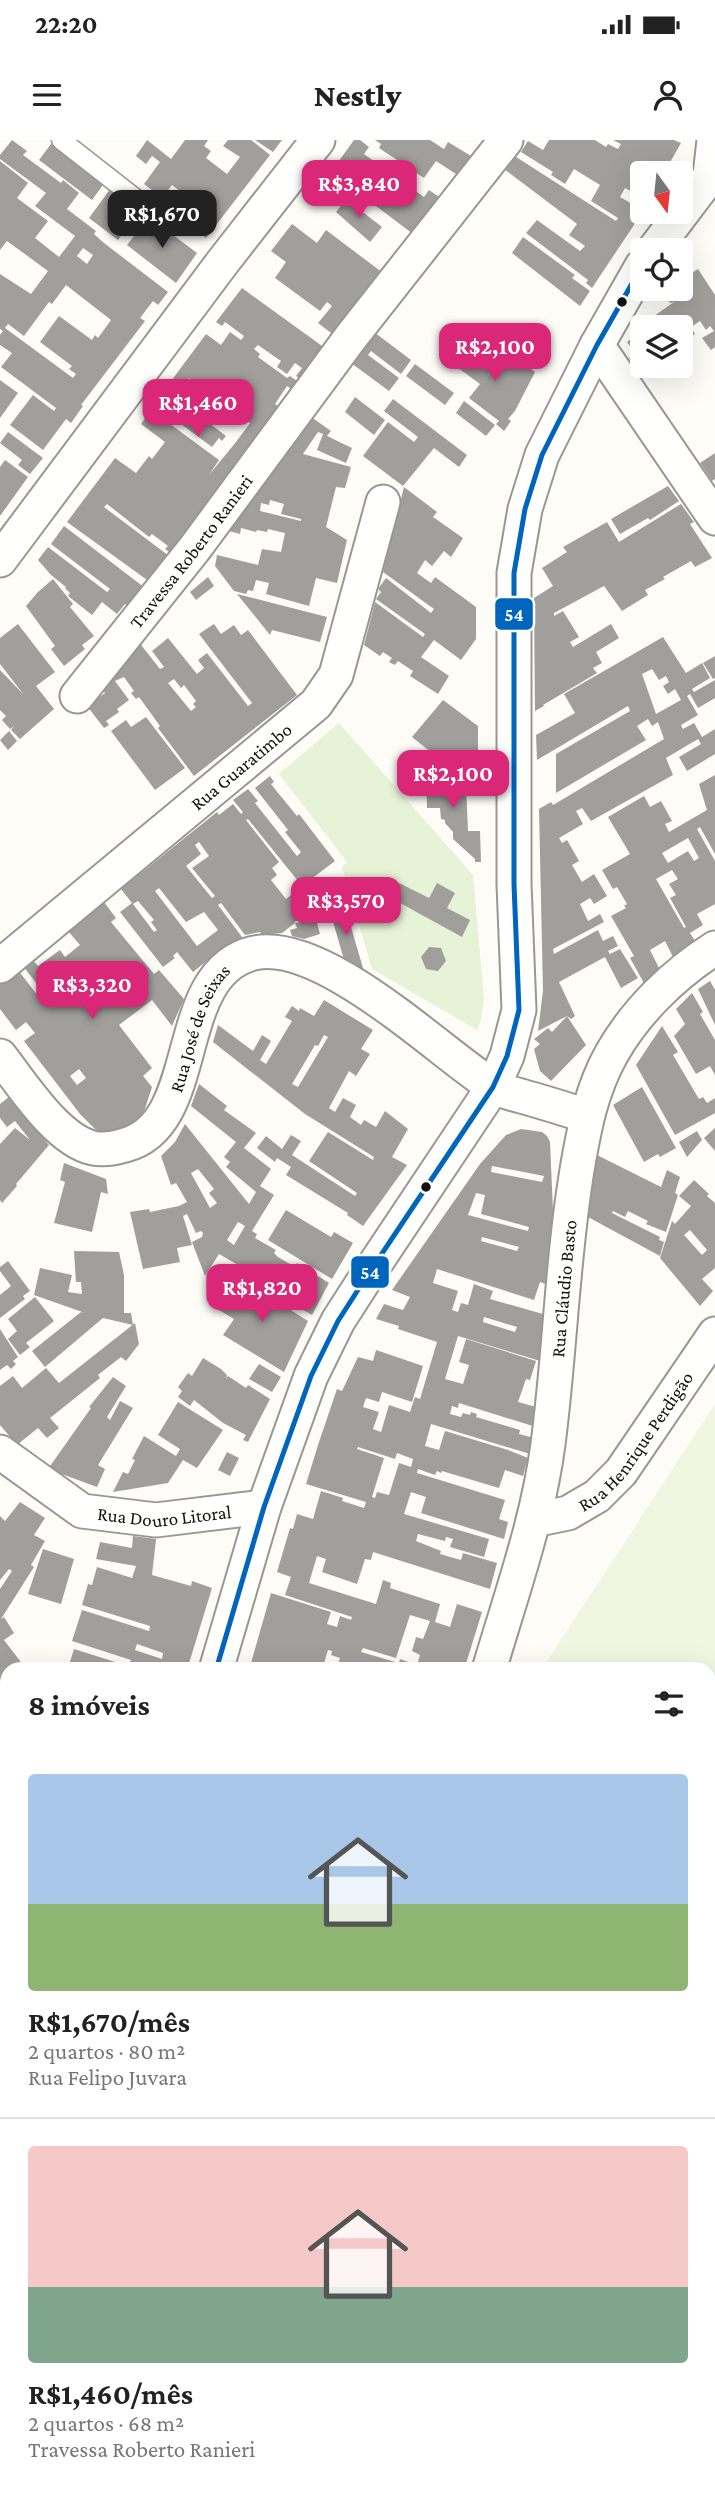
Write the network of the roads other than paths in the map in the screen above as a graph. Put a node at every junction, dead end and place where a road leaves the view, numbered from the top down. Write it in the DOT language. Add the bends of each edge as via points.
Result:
graph roads {
  1 [pos="61,140"];
  2 [pos="318,140"];
  3 [pos="506,140"];
  4 [pos="714,140"];
  5 [pos="712,175"];
  6 [pos="148,208"];
  7 [pos="663,238"];
  8 [pos="630,287"];
  9 [pos="597,345"];
  10 [pos="383,502"];
  11 [pos="715,518"];
  12 [pos="0,560"];
  13 [pos="77,696"];
  14 [pos="715,948"];
  15 [pos="0,966"];
  16 [pos="0,1056"];
  17 [pos="493,1087"];
  18 [pos="587,1116"];
  19 [pos="715,1334"];
  20 [pos="0,1452"];
  21 [pos="264,1507"];
  22 [pos="534,1520"];
  23 [pos="218,1662"];
  24 [pos="491,1662"];
  1 -- 6 [label="lane"];
  2 -- 12 [label="street"];
  3 -- 13 [label="street, Travessa Roberto Ranieri"];
  4 -- 5 [label="street"];
  5 -- 7 [label="street"];
  8 -- 9 [label="street"];
  9 -- 11 [label="street"];
  9 -- 17 [label="street" via="542,455 525,509 514,573 514,884 519,1010"];
  10 -- 15 [label="street, Rua Guaratimbo" via="336,674 321,698"];
  14 -- 18 [label="street, Rua Cláudio Basto" via="650,1001 612,1052"];
  16 -- 17 [label="street, Rua José de Seixas" via="73,1140 94,1148 133,1143 162,1118 216,975 255,953 285,952 324,968 369,995"];
  17 -- 18 [label="street, Rua José de Seixas"];
  17 -- 21 [label="street" via="338,1321 311,1376"];
  18 -- 22 [label="street, Rua Cláudio Basto" via="567,1227 555,1384"];
  19 -- 22 [label="street, Rua Henrique Perdigão" via="621,1472 597,1496 568,1513"];
  20 -- 21 [label="street, Rua Douro Litoral" via="82,1511 156,1520"];
  21 -- 23 [label="street"];
  22 -- 24 [label="street, Rua Cláudio Basto"];
}
